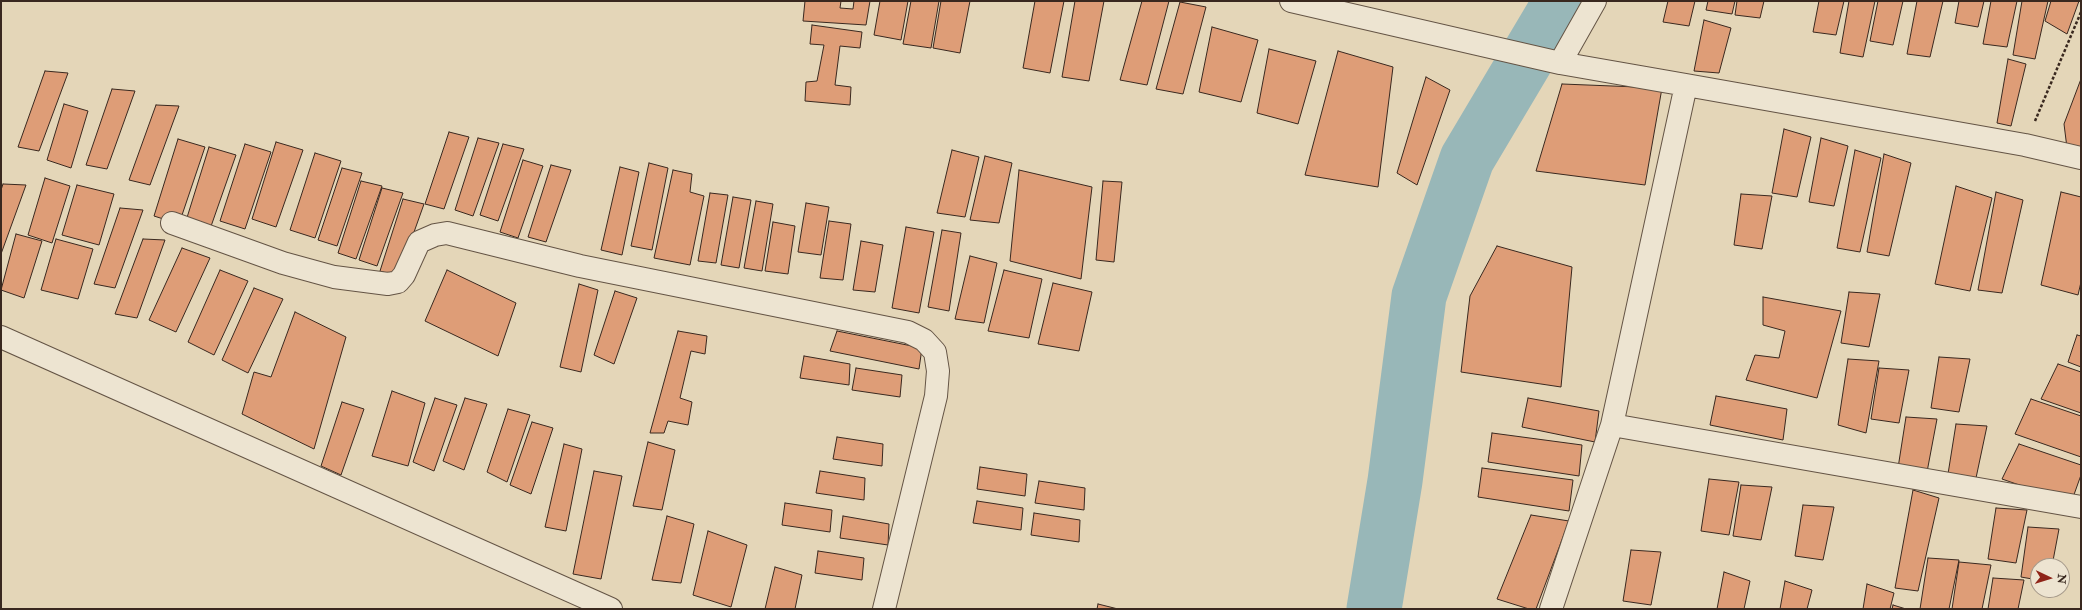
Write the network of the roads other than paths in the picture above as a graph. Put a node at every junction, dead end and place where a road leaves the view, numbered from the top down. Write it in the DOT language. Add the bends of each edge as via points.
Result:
graph roads {
  1 [pos="1291,1"];
  2 [pos="1595,1"];
  3 [pos="1555,62"];
  4 [pos="1686,85"];
  5 [pos="2081,158"];
  6 [pos="172,223"];
  7 [pos="1,337"];
  8 [pos="1612,425"];
  9 [pos="2081,507"];
  10 [pos="611,609"];
  11 [pos="884,609"];
  12 [pos="1551,609"];
  1 -- 3 [label="street"];
  2 -- 3 [label="street"];
  3 -- 4 [label="street"];
  4 -- 5 [label="street" via="2025,145"];
  4 -- 8 [label="street"];
  6 -- 11 [label="street" via="282,263 334,277 388,284 398,282 404,275 419,242 435,235 447,234 580,266 908,332 924,340 935,352 938,371 936,396"];
  7 -- 10 [label="street"];
  8 -- 9 [label="street"];
  8 -- 12 [label="street"];
}
